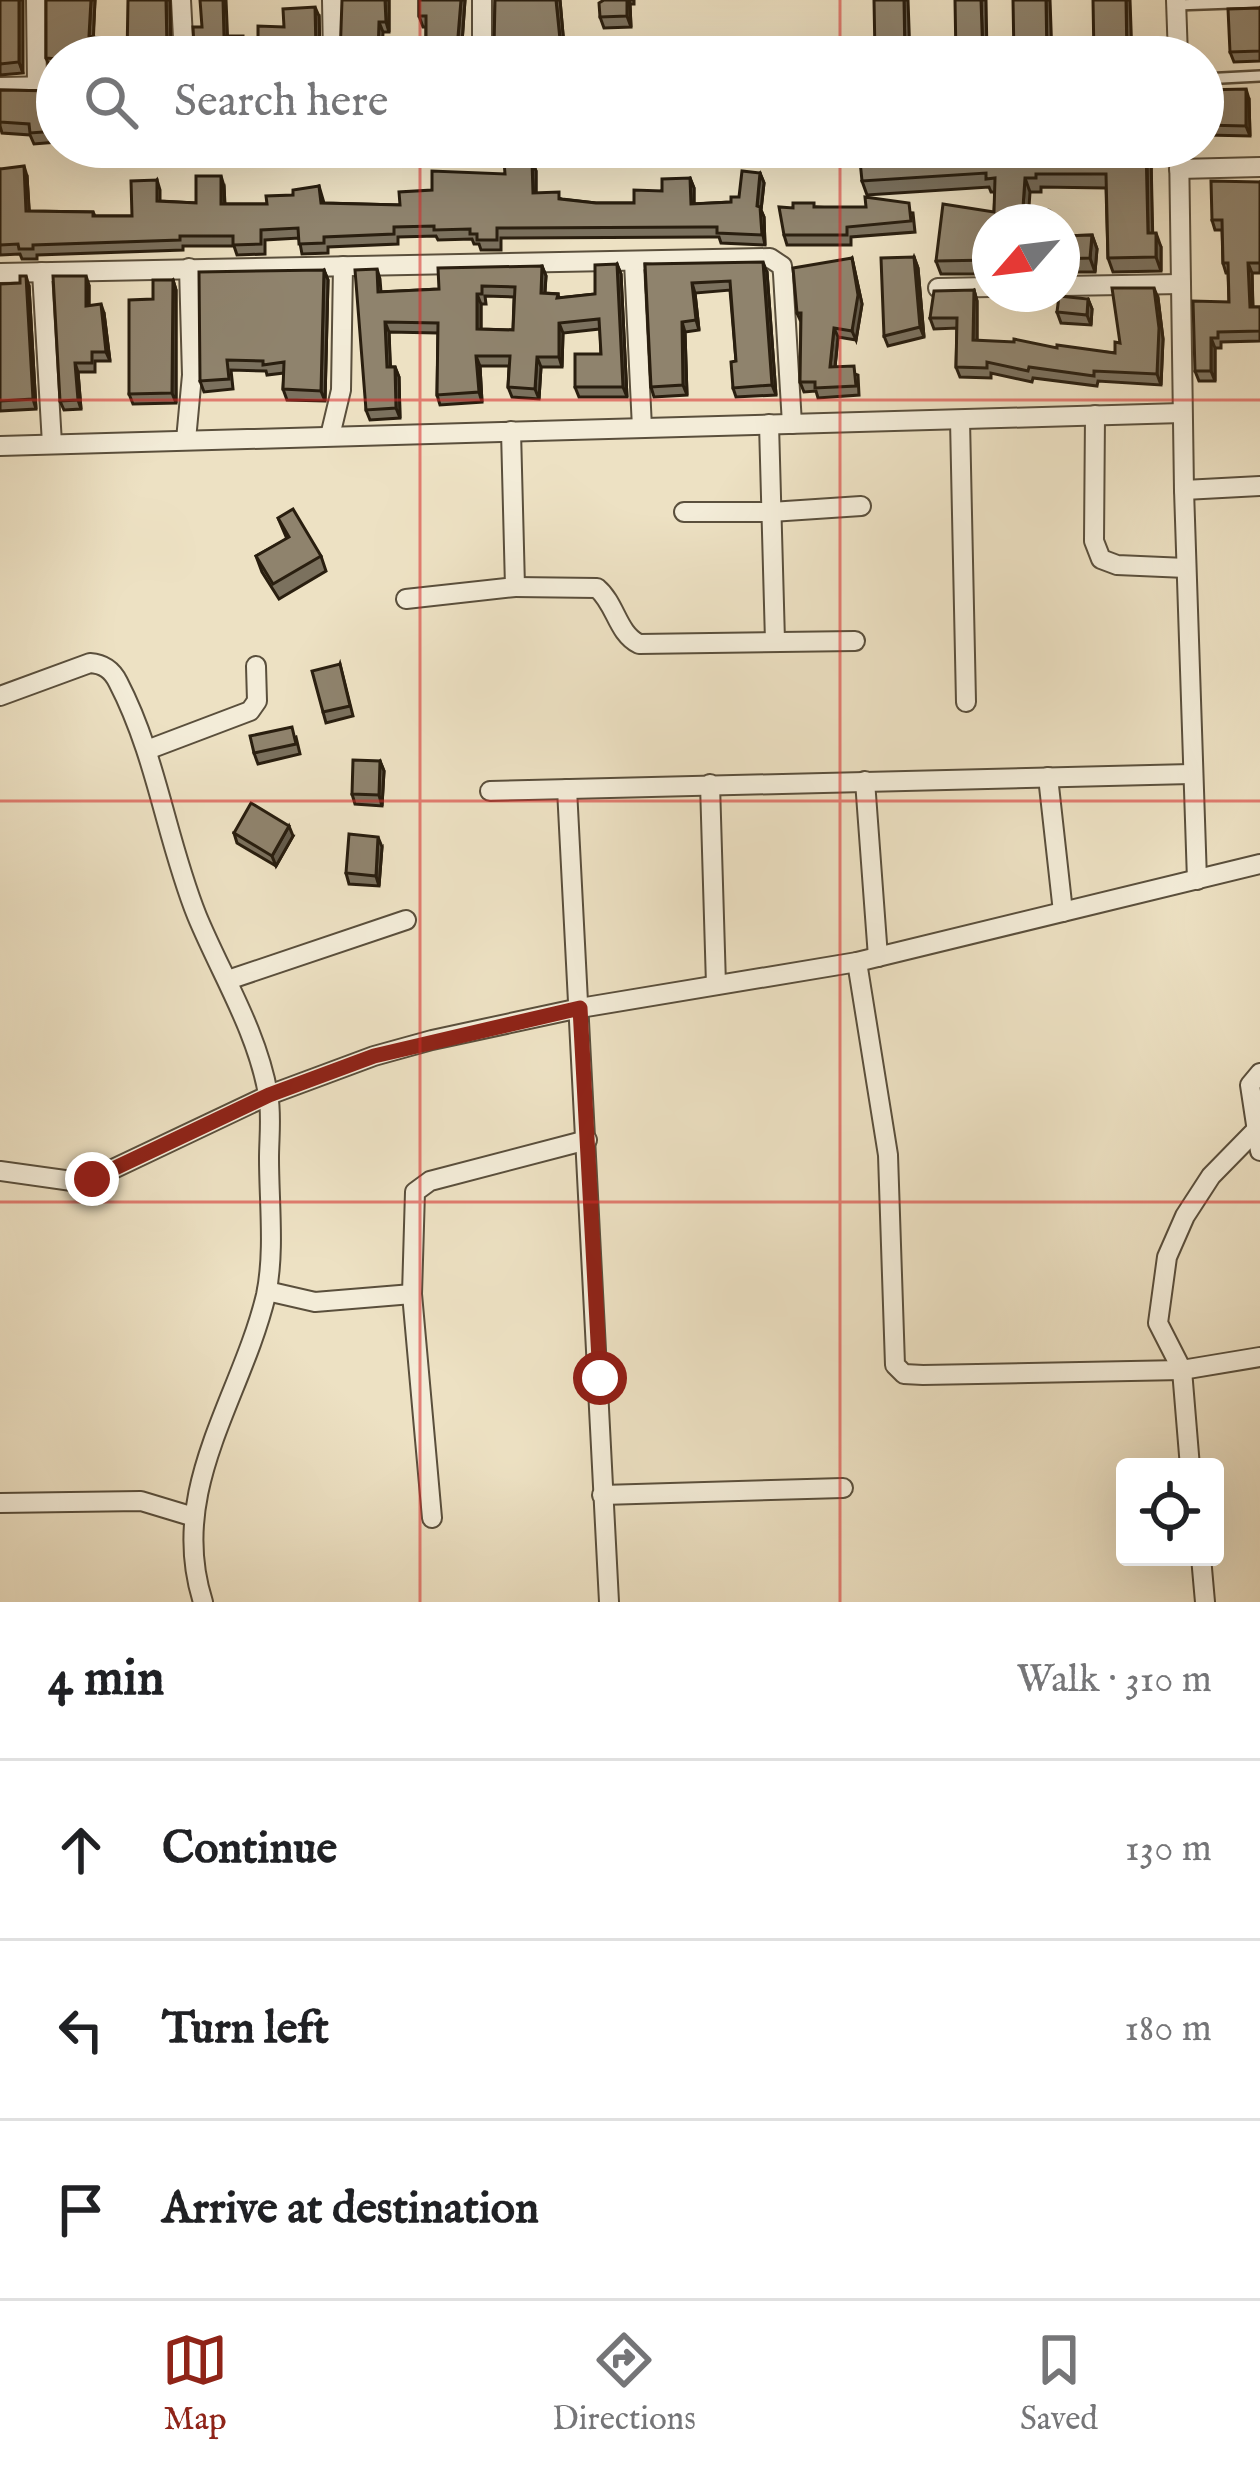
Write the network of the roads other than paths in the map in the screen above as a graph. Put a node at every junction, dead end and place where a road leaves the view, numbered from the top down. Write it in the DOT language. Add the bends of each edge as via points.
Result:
graph roads {
  1 [pos="36,0"];
  2 [pos="181,0"];
  3 [pos="332,0"];
  4 [pos="482,0"];
  5 [pos="1260,2"];
  6 [pos="1176,3"];
  7 [pos="41,36"];
  8 [pos="183,36"];
  9 [pos="333,36"];
  10 [pos="482,36"];
  11 [pos="1177,36"];
  12 [pos="1260,76"];
  13 [pos="1224,78"];
  14 [pos="36,86"];
  15 [pos="0,87"];
  16 [pos="1260,167"];
  17 [pos="1220,168"];
  18 [pos="1224,168"];
  19 [pos="1179,169"];
  20 [pos="634,262"];
  21 [pos="343,266"];
  22 [pos="189,268"];
  23 [pos="42,272"];
  24 [pos="0,273"];
  25 [pos="1181,284"];
  26 [pos="1080,286"];
  27 [pos="972,287"];
  28 [pos="938,288"];
  29 [pos="1182,412"];
  30 [pos="1095,415"];
  31 [pos="960,420"];
  32 [pos="769,424"];
  33 [pos="792,424"];
  34 [pos="642,428"];
  35 [pos="511,431"];
  36 [pos="331,436"];
  37 [pos="186,440"];
  38 [pos="52,444"];
  39 [pos="0,446"];
  40 [pos="1260,486"];
  41 [pos="1184,490"];
  42 [pos="861,506"];
  43 [pos="684,512"];
  44 [pos="771,512"];
  45 [pos="1186,568"];
  46 [pos="514,587"];
  47 [pos="406,598"];
  48 [pos="775,641"];
  49 [pos="855,641"];
  50 [pos="256,666"];
  51 [pos="0,697"];
  52 [pos="966,702"];
  53 [pos="147,750"];
  54 [pos="1191,774"];
  55 [pos="1048,777"];
  56 [pos="865,781"];
  57 [pos="710,784"];
  58 [pos="567,789"];
  59 [pos="490,790"];
  60 [pos="1260,864"];
  61 [pos="1197,880"];
  62 [pos="1063,912"];
  63 [pos="406,920"];
  64 [pos="878,957"];
  65 [pos="856,962"];
  66 [pos="229,980"];
  67 [pos="716,985"];
  68 [pos="580,1008"];
  69 [pos="1260,1073"];
  70 [pos="269,1095"];
  71 [pos="1257,1129"];
  72 [pos="587,1140"];
  73 [pos="1260,1151"];
  74 [pos="0,1171"];
  75 [pos="267,1291"];
  76 [pos="412,1294"];
  77 [pos="1260,1357"];
  78 [pos="1182,1370"];
  79 [pos="1189,1458"];
  80 [pos="843,1488"];
  81 [pos="602,1495"];
  82 [pos="2,1505"];
  83 [pos="194,1517"];
  84 [pos="432,1517"];
  85 [pos="1202,1566"];
  86 [pos="203,1602"];
  87 [pos="609,1602"];
  88 [pos="1205,1602"];
  1 -- 7 [label="street"];
  2 -- 8 [label="street"];
  3 -- 9 [label="street"];
  4 -- 10 [label="street"];
  5 -- 6 [label="lane"];
  6 -- 11 [label="street"];
  12 -- 13 [label="lane"];
  14 -- 15 [label="street"];
  16 -- 18 [label="street"];
  17 -- 19 [label="street"];
  19 -- 25 [label="street"];
  20 -- 21 [label="street"];
  20 -- 33 [label="street" via="777,260"];
  20 -- 34 [label="street"];
  21 -- 22 [label="street"];
  21 -- 36 [label="street" via="341,390"];
  22 -- 23 [label="street"];
  22 -- 37 [label="street"];
  23 -- 24 [label="street"];
  23 -- 38 [label="street"];
  25 -- 26 [label="street"];
  25 -- 29 [label="street"];
  27 -- 28 [label="street"];
  29 -- 30 [label="street"];
  29 -- 41 [label="street"];
  30 -- 31 [label="street"];
  30 -- 45 [label="street" via="1094,541 1101,559"];
  31 -- 33 [label="street"];
  31 -- 52 [label="street"];
  32 -- 33 [label="street"];
  32 -- 34 [label="street"];
  32 -- 44 [label="street"];
  34 -- 35 [label="street"];
  35 -- 36 [label="street"];
  35 -- 46 [label="street"];
  36 -- 37 [label="street"];
  37 -- 38 [label="street"];
  38 -- 39 [label="street"];
  40 -- 41 [label="street"];
  41 -- 45 [label="street"];
  42 -- 44 [label="street"];
  43 -- 44 [label="street"];
  44 -- 48 [label="street"];
  45 -- 54 [label="street"];
  46 -- 47 [label="street"];
  46 -- 48 [label="street" via="597,588 639,644"];
  48 -- 49 [label="street"];
  50 -- 53 [label="street" via="250,711"];
  51 -- 53 [label="street" via="100,664 116,678"];
  53 -- 66 [label="street" via="184,879"];
  54 -- 55 [label="street"];
  54 -- 61 [label="street"];
  55 -- 56 [label="street"];
  55 -- 62 [label="street"];
  56 -- 57 [label="street"];
  56 -- 64 [label="street"];
  57 -- 58 [label="street"];
  57 -- 67 [label="street"];
  58 -- 59 [label="street"];
  58 -- 68 [label="street"];
  60 -- 61 [label="street"];
  61 -- 62 [label="street"];
  62 -- 64 [label="street"];
  63 -- 66 [label="street"];
  64 -- 65 [label="street"];
  65 -- 67 [label="street"];
  65 -- 78 [label="street" via="888,1155 895,1365 923,1375"];
  66 -- 70 [label="street"];
  67 -- 68 [label="street"];
  68 -- 70 [label="street" via="393,1050"];
  68 -- 72 [label="street"];
  69 -- 71 [label="street" via="1250,1085"];
  70 -- 74 [label="street" via="92,1179"];
  70 -- 75 [label="street"];
  71 -- 73 [label="street"];
  71 -- 78 [label="street" via="1211,1176 1167,1257 1159,1323"];
  72 -- 76 [label="street" via="421,1186 412,1205"];
  72 -- 81 [label="street"];
  75 -- 76 [label="street" via="315,1302"];
  75 -- 83 [label="street" via="211,1439"];
  76 -- 84 [label="street"];
  77 -- 78 [label="street"];
  78 -- 79 [label="street"];
  80 -- 81 [label="street"];
  81 -- 87 [label="street"];
  82 -- 83 [label="street" via="141,1501"];
  83 -- 86 [label="street"];
  85 -- 88 [label="street"];
}
